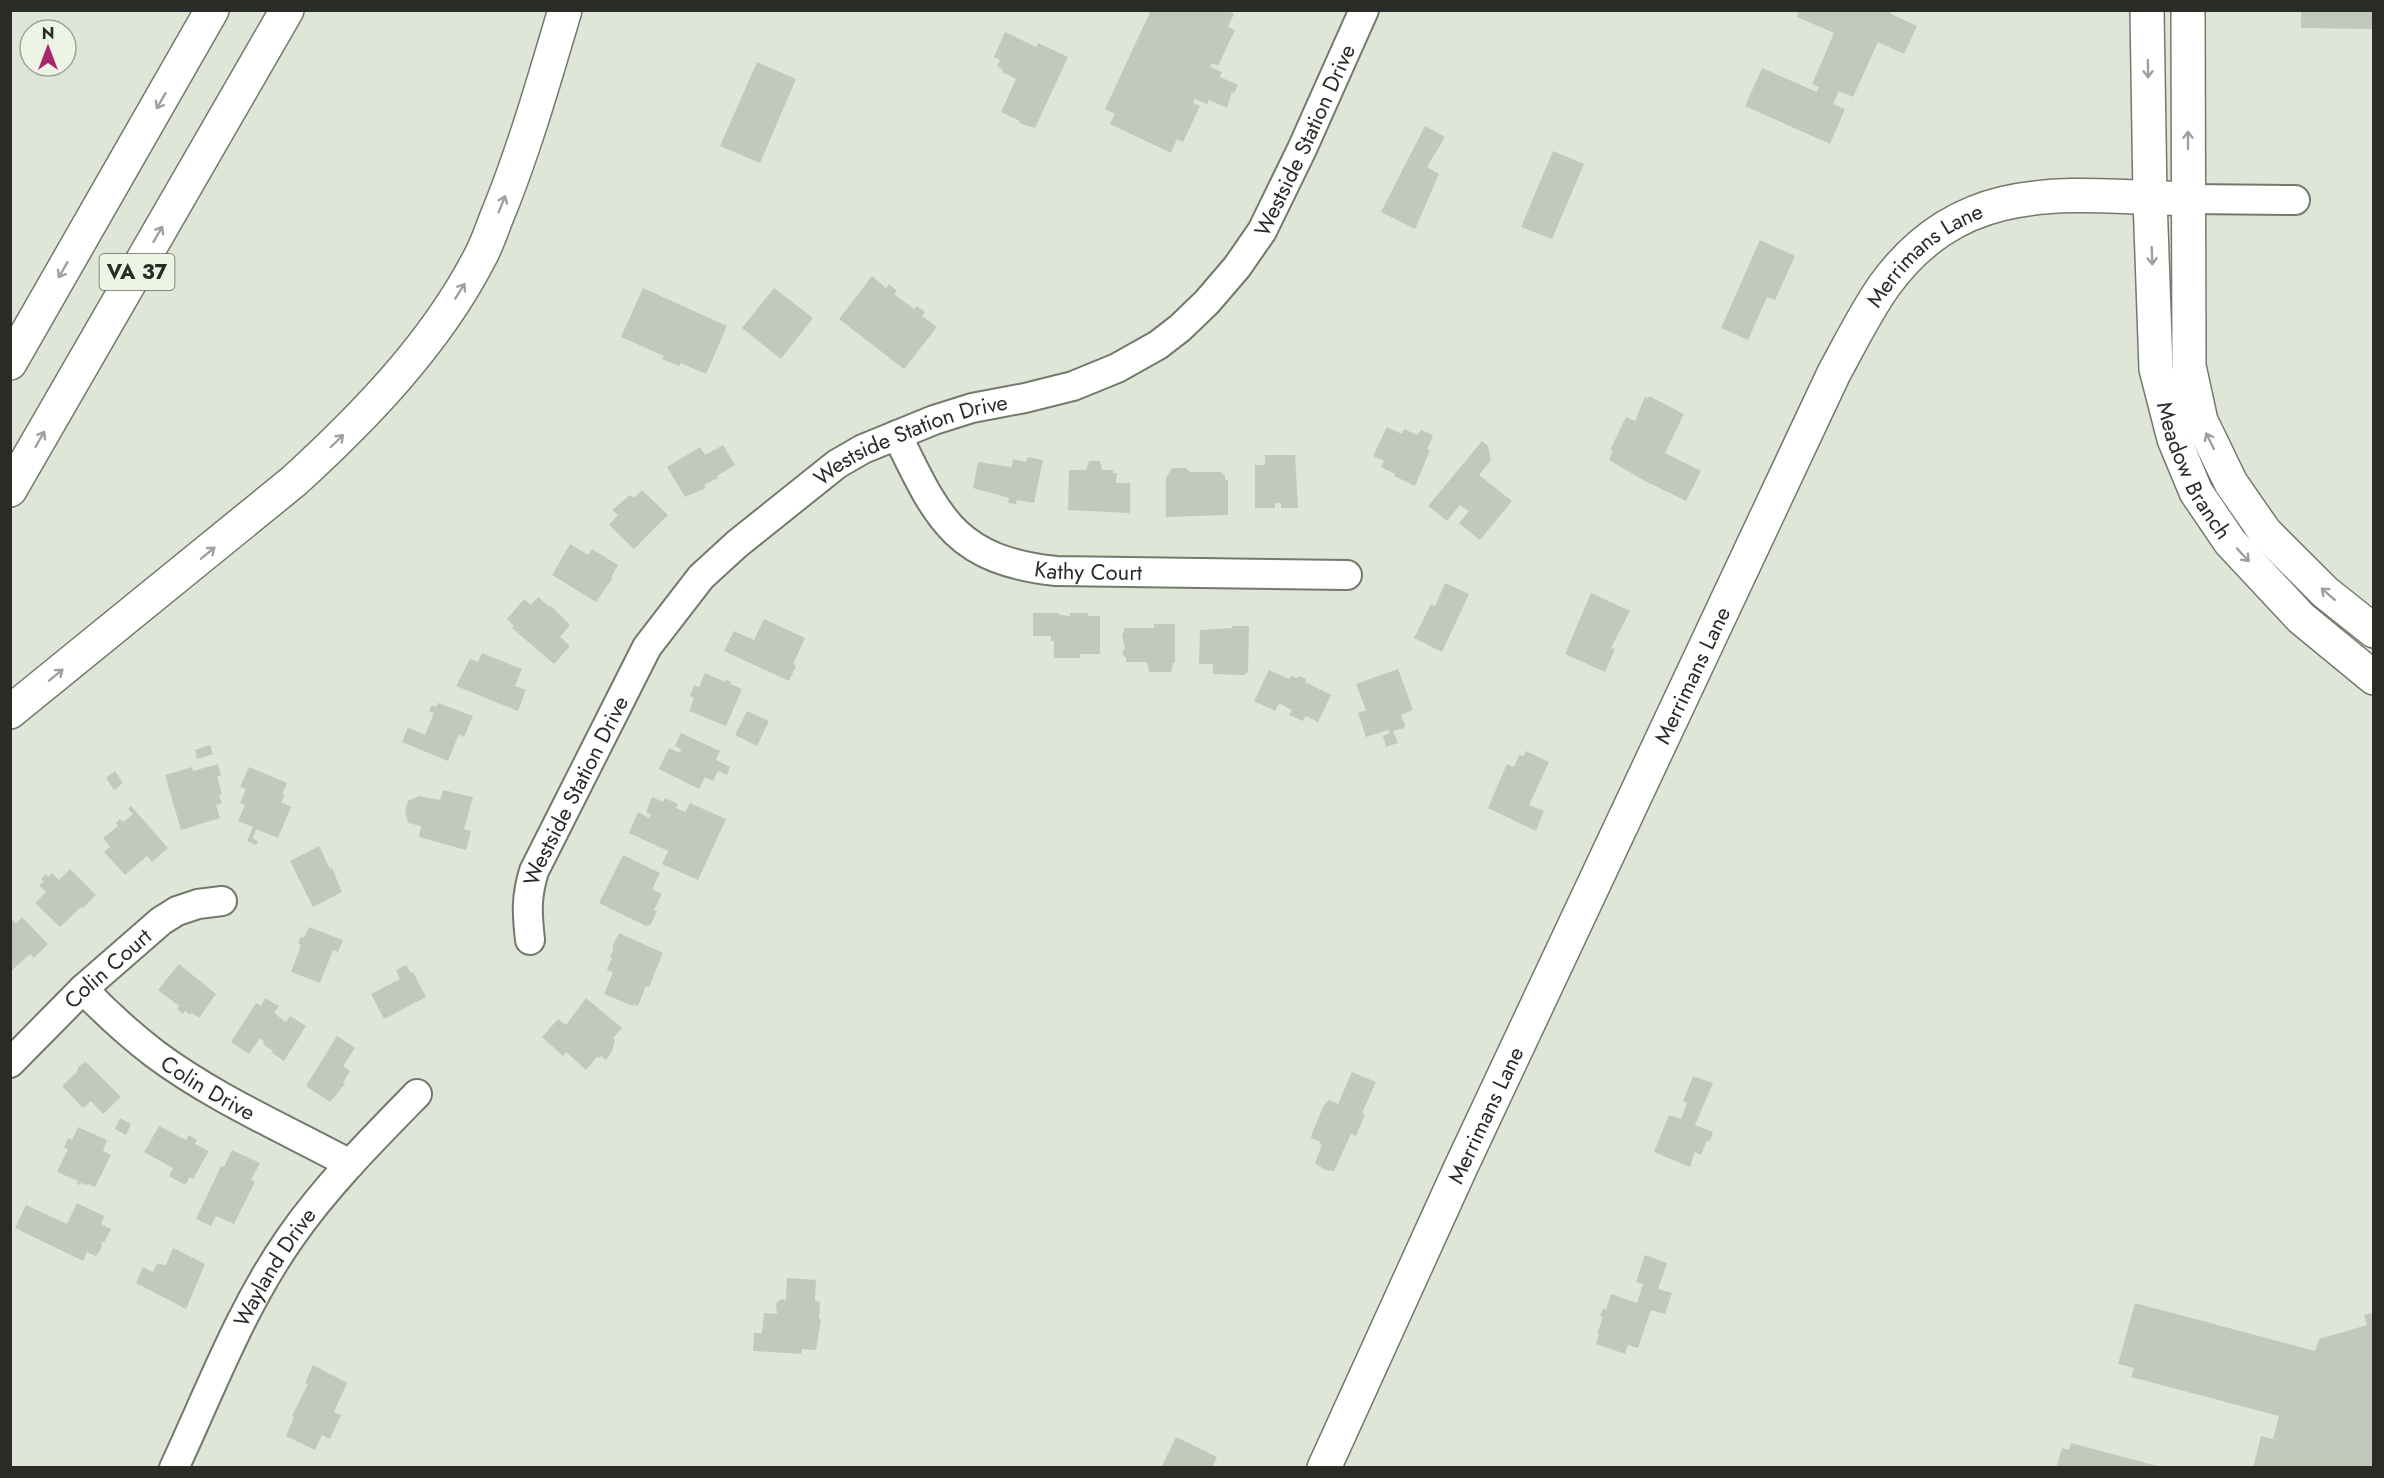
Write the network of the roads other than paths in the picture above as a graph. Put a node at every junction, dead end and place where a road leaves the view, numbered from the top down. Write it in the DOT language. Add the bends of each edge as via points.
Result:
graph roads {
  1 [pos="212,10"];
  2 [pos="287,10"];
  3 [pos="565,10"];
  4 [pos="1364,10"];
  5 [pos="2147,10"];
  6 [pos="2188,10"];
  7 [pos="2150,198"];
  8 [pos="2188,199"];
  9 [pos="2295,200"];
  10 [pos="10,363"];
  11 [pos="897,435"];
  12 [pos="10,490"];
  13 [pos="1347,575"];
  14 [pos="2373,631"];
  15 [pos="2373,678"];
  16 [pos="10,712"];
  17 [pos="222,901"];
  18 [pos="530,940"];
  19 [pos="82,989"];
  20 [pos="10,1063"];
  21 [pos="417,1094"];
  22 [pos="350,1164"];
  23 [pos="174,1467"];
  24 [pos="1324,1467"];
  1 -- 10 [label="main road, VA 37, one-way"];
  12 -- 2 [label="main road, VA 37, one-way"];
  16 -- 3 [label="main road, one-way" via="294,482 402,372 480,258 530,127"];
  4 -- 11 [label="street, Westside Station Drive" via="1262,231 1237,267 1180,328 1117,368 1073,386 972,408"];
  5 -- 7 [label="main road, Meadow Branch, one-way"];
  8 -- 6 [label="main road, Meadow Branch, one-way"];
  7 -- 8 [label="main road, Merrimans Lane"];
  7 -- 15 [label="main road, Meadow Branch, one-way" via="2156,369 2174,439 2196,492 2230,542 2301,618"];
  7 -- 24 [label="main road, Merrimans Lane" via="2071,195 1998,203 1959,220 1924,244 1885,284 1868,310 1834,373 1602,865"];
  8 -- 9 [label="street, Merrimans Lane"];
  14 -- 8 [label="main road, Meadow Branch, one-way" via="2325,592 2265,532 2231,483 2201,421 2189,366"];
  11 -- 13 [label="street, Kathy Court" via="923,488 950,528 965,541 1006,562 1056,571"];
  11 -- 18 [label="street, Westside Station Drive" via="837,464 701,577 668,618 647,647 534,871 526,907"];
  17 -- 19 [label="street, Colin Court" via="198,904 161,921"];
  19 -- 20 [label="street, Colin Court"];
  19 -- 22 [label="street, Colin Drive" via="113,1020 191,1078"];
  21 -- 22 [label="street, Wayland Drive"];
  22 -- 23 [label="street, Wayland Drive" via="289,1239 262,1284"];
}
